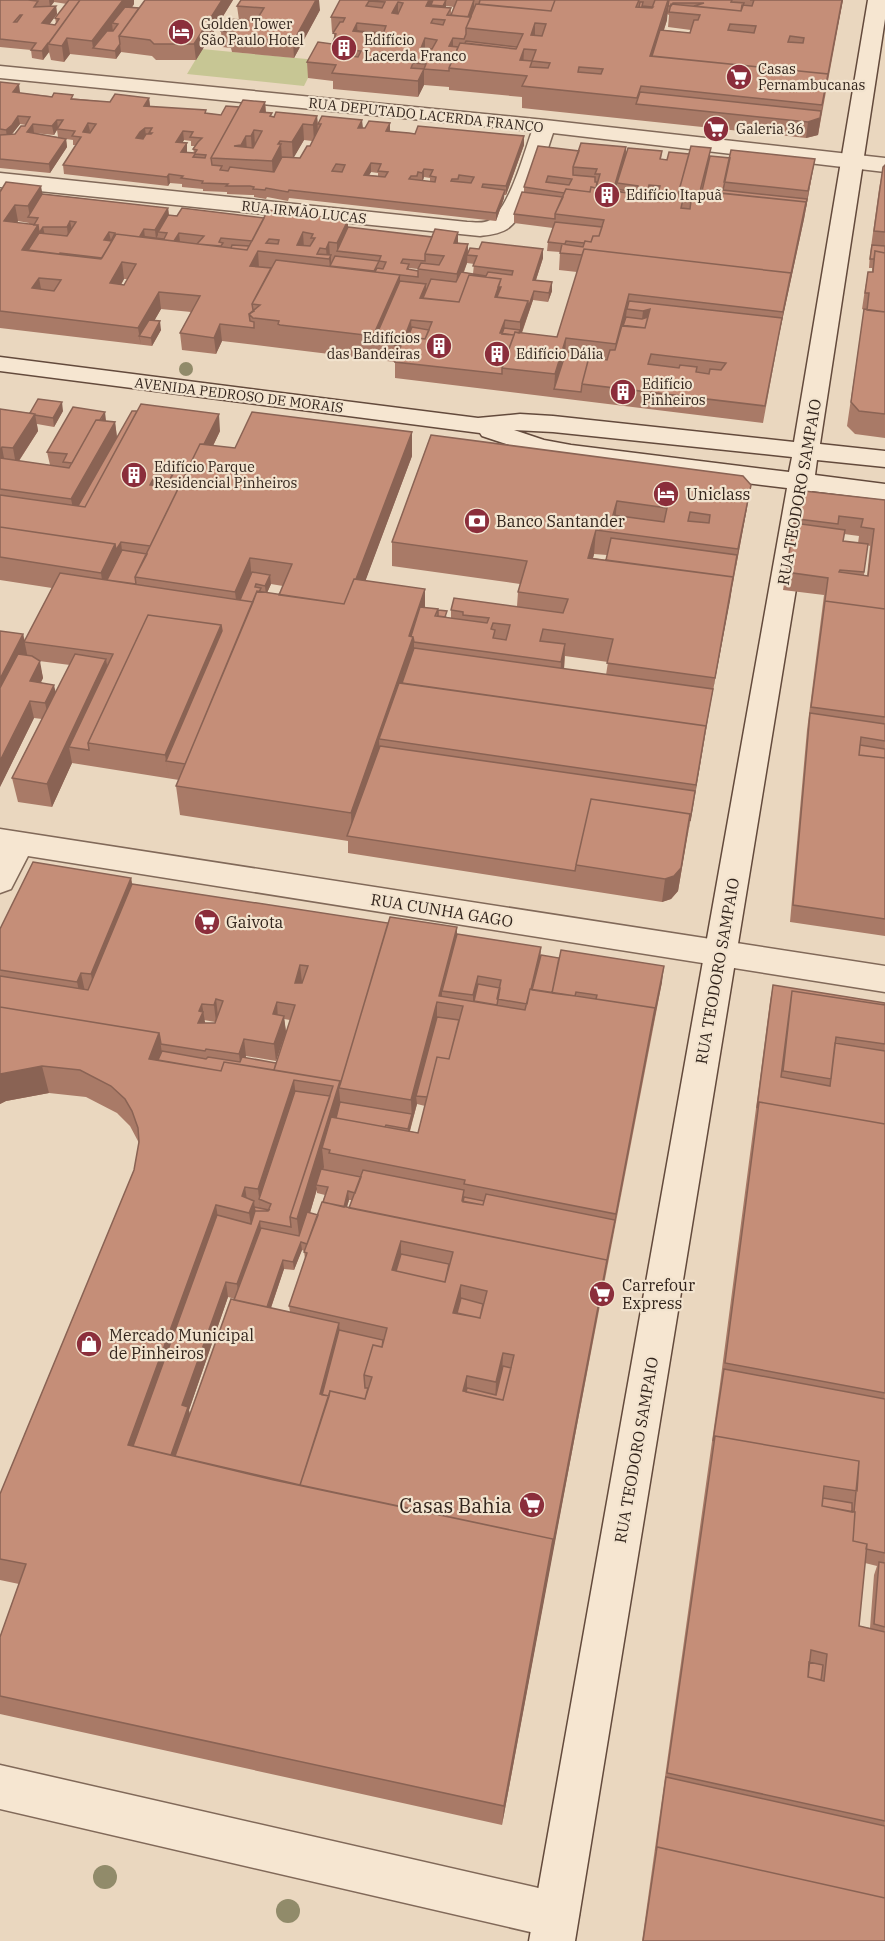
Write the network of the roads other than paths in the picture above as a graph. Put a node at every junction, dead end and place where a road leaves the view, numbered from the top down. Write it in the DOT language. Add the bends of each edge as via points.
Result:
graph roads {
  1 [pos="878,0"];
  2 [pos="0,72"];
  3 [pos="545,126"];
  4 [pos="852,162"];
  5 [pos="885,165"];
  6 [pos="0,180"];
  7 [pos="0,364"];
  8 [pos="885,459"];
  9 [pos="803,465"];
  10 [pos="885,492"];
  11 [pos="9,842"];
  12 [pos="0,881"];
  13 [pos="720,953"];
  14 [pos="885,979"];
  15 [pos="0,1787"];
  16 [pos="554,1928"];
  1 -- 4 [label="main road, RUA TEODORO SAMPAIO"];
  2 -- 3 [label="main road, RUA DEPUTADO LACERDA FRANCO"];
  3 -- 4 [label="main road, RUA DEPUTADO LACERDA FRANCO"];
  3 -- 6 [label="main road, RUA IRMÃO LUCAS" via="511,210 501,224 489,228 467,229"];
  4 -- 5 [label="main road, RUA DEPUTADO LACERDA FRANCO"];
  4 -- 9 [label="main road, RUA TEODORO SAMPAIO"];
  7 -- 9 [label="main road, AVENIDA PEDROSO DE MORAIS" via="478,426 539,447 571,453"];
  8 -- 9 [label="main road, AVENIDA PEDROSO DE MORAIS"];
  9 -- 10 [label="main road, AVENIDA PEDROSO DE MORAIS"];
  9 -- 13 [label="main road, RUA TEODORO SAMPAIO"];
  11 -- 12 [label="main road"];
  11 -- 13 [label="main road, RUA CUNHA GAGO"];
  13 -- 14 [label="main road, RUA CUNHA GAGO"];
  13 -- 16 [label="main road, RUA TEODORO SAMPAIO"];
  15 -- 16 [label="main road"];
}
